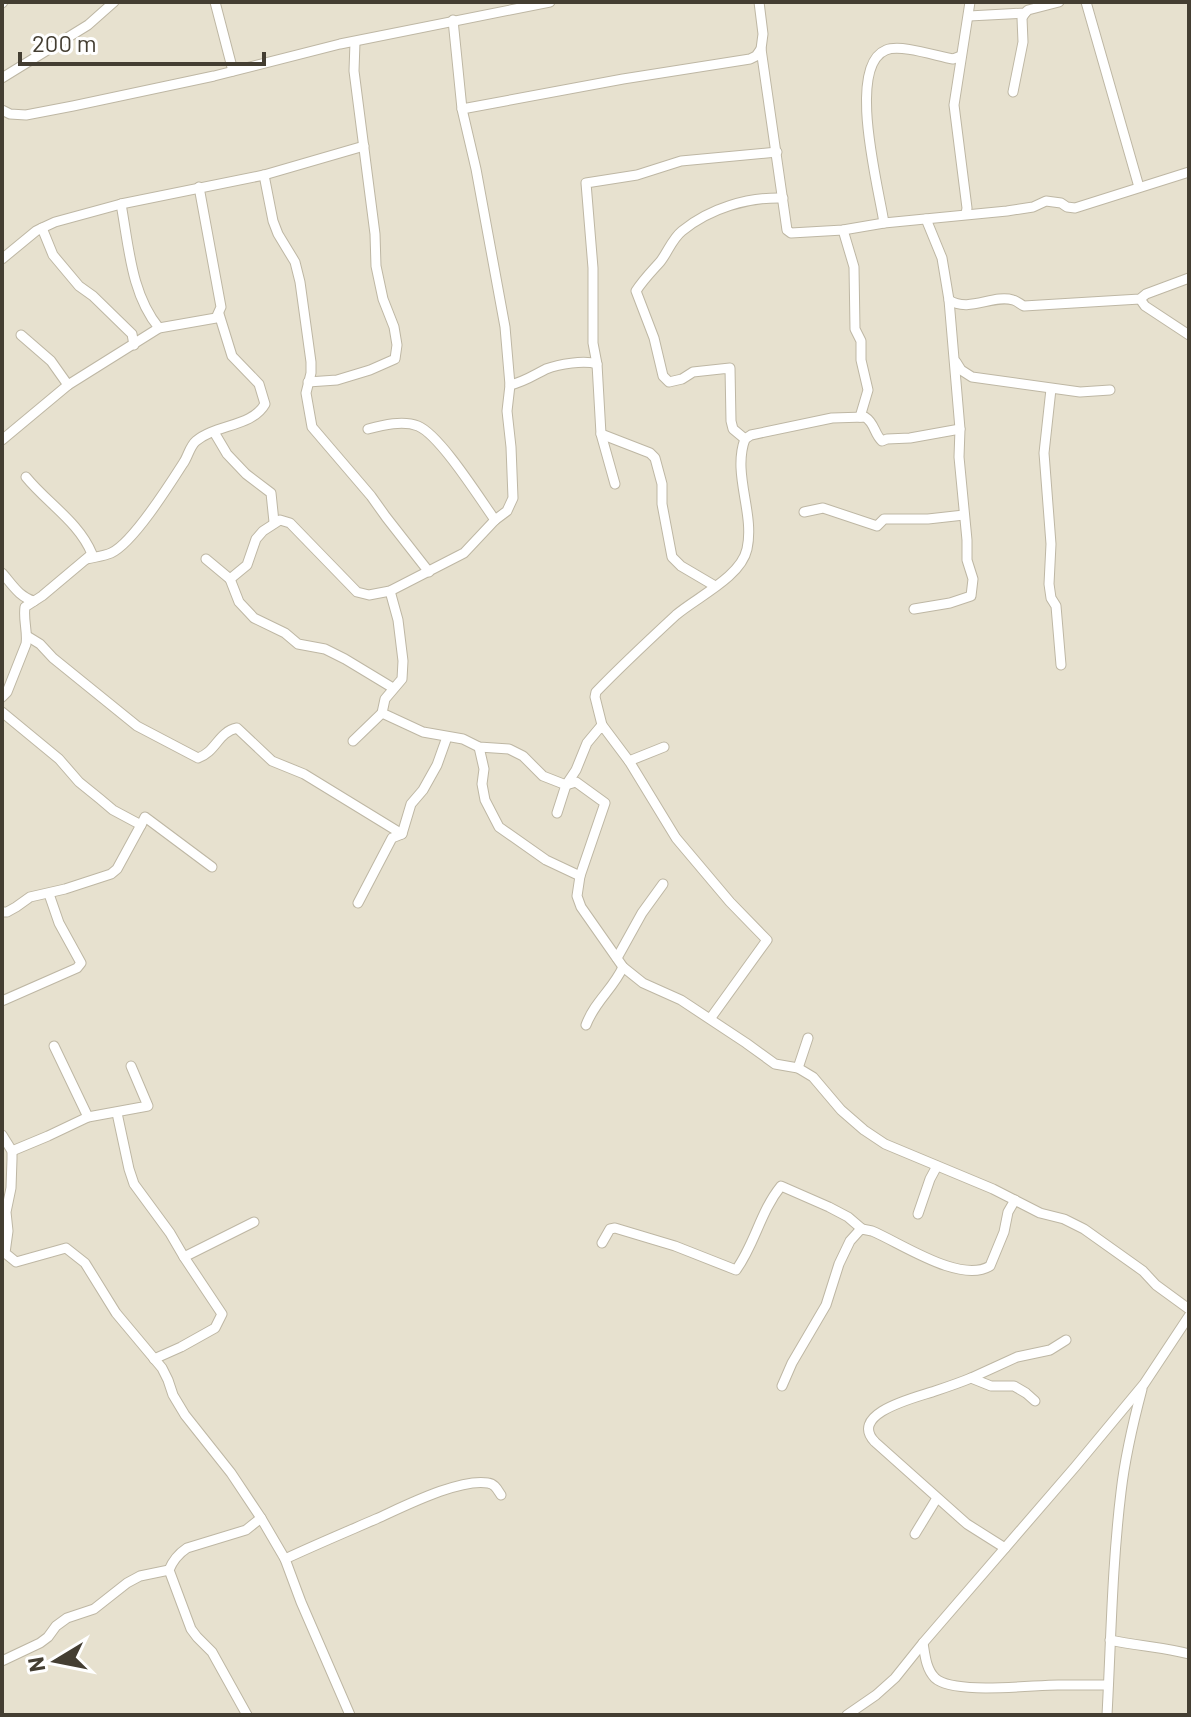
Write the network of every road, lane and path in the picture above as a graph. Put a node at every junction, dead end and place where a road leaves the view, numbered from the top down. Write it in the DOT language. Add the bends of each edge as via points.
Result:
graph roads {
  1 [pos="114,2"];
  2 [pos="215,2"];
  3 [pos="550,2"];
  4 [pos="759,2"];
  5 [pos="970,2"];
  6 [pos="1059,2"];
  7 [pos="1086,2"];
  8 [pos="1025,13"];
  9 [pos="969,16"];
  10 [pos="453,20"];
  11 [pos="355,42"];
  12 [pos="761,49"];
  13 [pos="961,56"];
  14 [pos="233,71"];
  15 [pos="2,78"];
  16 [pos="1013,92"];
  17 [pos="462,109"];
  18 [pos="2,110"];
  19 [pos="364,146"];
  20 [pos="777,152"];
  21 [pos="1189,172"];
  22 [pos="264,175"];
  23 [pos="199,187"];
  24 [pos="1139,187"];
  25 [pos="783,198"];
  26 [pos="121,204"];
  27 [pos="966,214"];
  28 [pos="926,219"];
  29 [pos="884,223"];
  30 [pos="42,228"];
  31 [pos="843,230"];
  32 [pos="2,259"];
  33 [pos="1189,278"];
  34 [pos="1140,299"];
  35 [pos="949,300"];
  36 [pos="219,314"];
  37 [pos="159,328"];
  38 [pos="21,335"];
  39 [pos="1189,335"];
  40 [pos="134,345"];
  41 [pos="954,359"];
  42 [pos="597,364"];
  43 [pos="308,382"];
  44 [pos="68,385"];
  45 [pos="510,385"];
  46 [pos="1051,389"];
  47 [pos="1110,390"];
  48 [pos="860,417"];
  49 [pos="368,429"];
  50 [pos="960,429"];
  51 [pos="214,432"];
  52 [pos="601,434"];
  53 [pos="745,439"];
  54 [pos="2,440"];
  55 [pos="26,477"];
  56 [pos="615,484"];
  57 [pos="804,512"];
  58 [pos="964,515"];
  59 [pos="495,520"];
  60 [pos="274,522"];
  61 [pos="87,559"];
  62 [pos="206,559"];
  63 [pos="429,572"];
  64 [pos="2,573"];
  65 [pos="230,579"];
  66 [pos="715,586"];
  67 [pos="390,591"];
  68 [pos="28,602"];
  69 [pos="914,609"];
  70 [pos="27,636"];
  71 [pos="1061,665"];
  72 [pos="393,688"];
  73 [pos="2,697"];
  74 [pos="2,712"];
  75 [pos="382,713"];
  76 [pos="602,725"];
  77 [pos="447,737"];
  78 [pos="353,741"];
  79 [pos="479,747"];
  80 [pos="664,747"];
  81 [pos="629,761"];
  82 [pos="566,785"];
  83 [pos="557,813"];
  84 [pos="141,825"];
  85 [pos="402,834"];
  86 [pos="212,867"];
  87 [pos="580,876"];
  88 [pos="663,884"];
  89 [pos="49,894"];
  90 [pos="358,903"];
  91 [pos="2,912"];
  92 [pos="620,962"];
  93 [pos="2,1001"];
  94 [pos="710,1019"];
  95 [pos="586,1025"];
  96 [pos="808,1038"];
  97 [pos="54,1046"];
  98 [pos="131,1066"];
  99 [pos="798,1068"];
  100 [pos="117,1113"];
  101 [pos="88,1117"];
  102 [pos="2,1135"];
  103 [pos="12,1151"];
  104 [pos="937,1166"];
  105 [pos="1015,1200"];
  106 [pos="918,1214"];
  107 [pos="254,1222"];
  108 [pos="862,1229"];
  109 [pos="602,1243"];
  110 [pos="184,1257"];
  111 [pos="1189,1309"];
  112 [pos="1189,1316"];
  113 [pos="1066,1340"];
  114 [pos="154,1359"];
  115 [pos="971,1378"];
  116 [pos="1144,1384"];
  117 [pos="782,1386"];
  118 [pos="1035,1401"];
  119 [pos="501,1495"];
  120 [pos="937,1498"];
  121 [pos="261,1518"];
  122 [pos="915,1534"];
  123 [pos="1005,1548"];
  124 [pos="285,1559"];
  125 [pos="169,1570"];
  126 [pos="1110,1640"];
  127 [pos="923,1643"];
  128 [pos="1189,1654"];
  129 [pos="2,1661"];
  130 [pos="1108,1685"];
  131 [pos="247,1715"];
  132 [pos="350,1715"];
  133 [pos="847,1715"];
  134 [pos="1107,1715"];
  1 -- 15 [label="street" via="88,25"];
  2 -- 14 [label="street"];
  3 -- 10 [label="street"];
  4 -- 12 [label="street"];
  5 -- 9 [label="street"];
  6 -- 8 [label="street"];
  7 -- 24 [label="street"];
  8 -- 9 [label="street"];
  8 -- 16 [label="street"];
  9 -- 13 [label="street"];
  10 -- 11 [label="street"];
  10 -- 17 [label="street"];
  11 -- 14 [label="street"];
  11 -- 19 [label="street"];
  12 -- 17 [label="street" via="750,59"];
  12 -- 20 [label="street"];
  13 -- 27 [label="street" via="954,105"];
  13 -- 29 [label="street" via="886,50 868,71 865,111"];
  14 -- 18 [label="street" via="26,115"];
  17 -- 45 [label="street" via="505,327"];
  19 -- 22 [label="street"];
  19 -- 43 [label="street" via="376,266 394,327 395,359 337,380"];
  20 -- 25 [label="street"];
  20 -- 42 [label="street" via="681,161 586,183"];
  21 -- 24 [label="street"];
  22 -- 23 [label="street"];
  22 -- 43 [label="street" via="273,221 300,282 311,362"];
  23 -- 26 [label="street"];
  23 -- 36 [label="street"];
  24 -- 27 [label="street" via="1075,208 1046,201"];
  25 -- 31 [label="street" via="791,233"];
  25 -- 53 [label="street" via="725,206 681,232 636,291 669,382 693,372 730,368 731,421"];
  26 -- 30 [label="street"];
  26 -- 37 [label="street" via="137,285"];
  27 -- 28 [label="street"];
  28 -- 29 [label="street"];
  28 -- 35 [label="street" via="942,258"];
  29 -- 31 [label="street"];
  30 -- 32 [label="street"];
  30 -- 40 [label="street" via="53,255 132,334"];
  31 -- 48 [label="street" via="854,267 855,329 868,390"];
  33 -- 34 [label="street"];
  34 -- 35 [label="street" via="1039,306 1010,298 965,305"];
  34 -- 39 [label="street"];
  35 -- 41 [label="street"];
  36 -- 37 [label="street"];
  36 -- 51 [label="street" via="232,356 259,384 265,404 260,413"];
  37 -- 40 [label="street"];
  38 -- 44 [label="street" via="51,361"];
  40 -- 44 [label="street"];
  41 -- 46 [label="street" via="972,377"];
  41 -- 50 [label="street"];
  42 -- 45 [label="street" via="550,367"];
  42 -- 52 [label="street"];
  43 -- 63 [label="street" via="312,427"];
  44 -- 54 [label="street"];
  45 -- 59 [label="street" via="513,498"];
  46 -- 47 [label="street"];
  46 -- 71 [label="street" via="1044,453 1049,584"];
  48 -- 50 [label="street" via="870,420 882,441"];
  48 -- 53 [label="street" via="832,418"];
  49 -- 59 [label="street" via="421,427 443,448"];
  50 -- 58 [label="street"];
  51 -- 60 [label="street" via="227,454 271,493"];
  51 -- 61 [label="street" via="195,442 148,515 121,546"];
  52 -- 56 [label="street"];
  52 -- 66 [label="street" via="655,458 672,557"];
  53 -- 66 [label="street" via="742,478 748,546 742,562"];
  55 -- 61 [label="street" via="90,540 92,554"];
  57 -- 58 [label="street" via="823,508 877,526 884,519"];
  58 -- 69 [label="street" via="971,596"];
  59 -- 63 [label="street" via="464,553"];
  60 -- 65 [label="street" via="256,539 247,565"];
  60 -- 67 [label="street" via="290,523 357,592"];
  61 -- 68 [label="street"];
  62 -- 65 [label="street"];
  63 -- 67 [label="street"];
  64 -- 68 [label="street"];
  65 -- 72 [label="street" via="239,602 254,618 298,644 345,659"];
  66 -- 76 [label="street" via="678,613 596,692"];
  67 -- 72 [label="street" via="403,661 402,679"];
  68 -- 70 [label="street"];
  70 -- 73 [label="street"];
  70 -- 85 [label="street" via="137,726 198,758 237,728 272,761 304,774"];
  72 -- 75 [label="street"];
  74 -- 84 [label="street" via="113,810"];
  75 -- 77 [label="street"];
  75 -- 78 [label="street"];
  76 -- 81 [label="street"];
  76 -- 82 [label="street"];
  77 -- 79 [label="street"];
  77 -- 85 [label="street" via="437,765 411,804"];
  79 -- 82 [label="street" via="509,749 543,776"];
  79 -- 87 [label="street" via="485,800 499,827"];
  80 -- 81 [label="street"];
  81 -- 94 [label="street" via="676,838 767,940"];
  82 -- 83 [label="street"];
  82 -- 87 [label="street" via="576,782 605,803"];
  84 -- 86 [label="street" via="145,817"];
  84 -- 89 [label="street" via="111,874"];
  85 -- 90 [label="street" via="392,838"];
  87 -- 92 [label="street" via="581,907"];
  88 -- 92 [label="street" via="642,913"];
  89 -- 91 [label="street"];
  89 -- 93 [label="street" via="81,963"];
  92 -- 94 [label="street" via="643,983"];
  92 -- 95 [label="street" via="618,977"];
  94 -- 99 [label="street" via="775,1064"];
  96 -- 99 [label="street"];
  97 -- 101 [label="street"];
  98 -- 100 [label="street" via="148,1106"];
  99 -- 104 [label="street" via="864,1130"];
  100 -- 101 [label="street"];
  100 -- 110 [label="street" via="134,1184"];
  101 -- 103 [label="street"];
  102 -- 103 [label="street"];
  103 -- 114 [label="street" via="5,1253 16,1262 66,1248 75,1254"];
  104 -- 105 [label="street"];
  104 -- 106 [label="street"];
  105 -- 108 [label="street" via="990,1266 972,1272 939,1264"];
  105 -- 111 [label="street" via="1084,1229"];
  107 -- 110 [label="street"];
  108 -- 109 [label="street" via="848,1217 781,1186 736,1270 615,1228"];
  108 -- 117 [label="street" via="850,1241 826,1305"];
  110 -- 114 [label="street" via="222,1314 215,1328"];
  112 -- 116 [label="street"];
  113 -- 115 [label="street"];
  114 -- 121 [label="street" via="185,1415"];
  115 -- 118 [label="street" via="991,1386 1014,1386"];
  115 -- 120 [label="street" via="889,1407 870,1421 869,1436"];
  116 -- 123 [label="street"];
  116 -- 126 [label="street" via="1121,1491"];
  119 -- 124 [label="street" via="488,1483 459,1486"];
  120 -- 122 [label="street"];
  120 -- 123 [label="street"];
  121 -- 124 [label="street"];
  121 -- 125 [label="street" via="246,1530 187,1548"];
  123 -- 127 [label="street"];
  124 -- 132 [label="street"];
  125 -- 129 [label="street" via="127,1583 94,1609 67,1618 40,1643"];
  125 -- 131 [label="street" via="191,1629 212,1652"];
  126 -- 128 [label="street"];
  126 -- 130 [label="street"];
  127 -- 130 [label="street" via="930,1671 945,1684"];
  127 -- 133 [label="street" via="886,1688"];
  130 -- 134 [label="street"];
}
